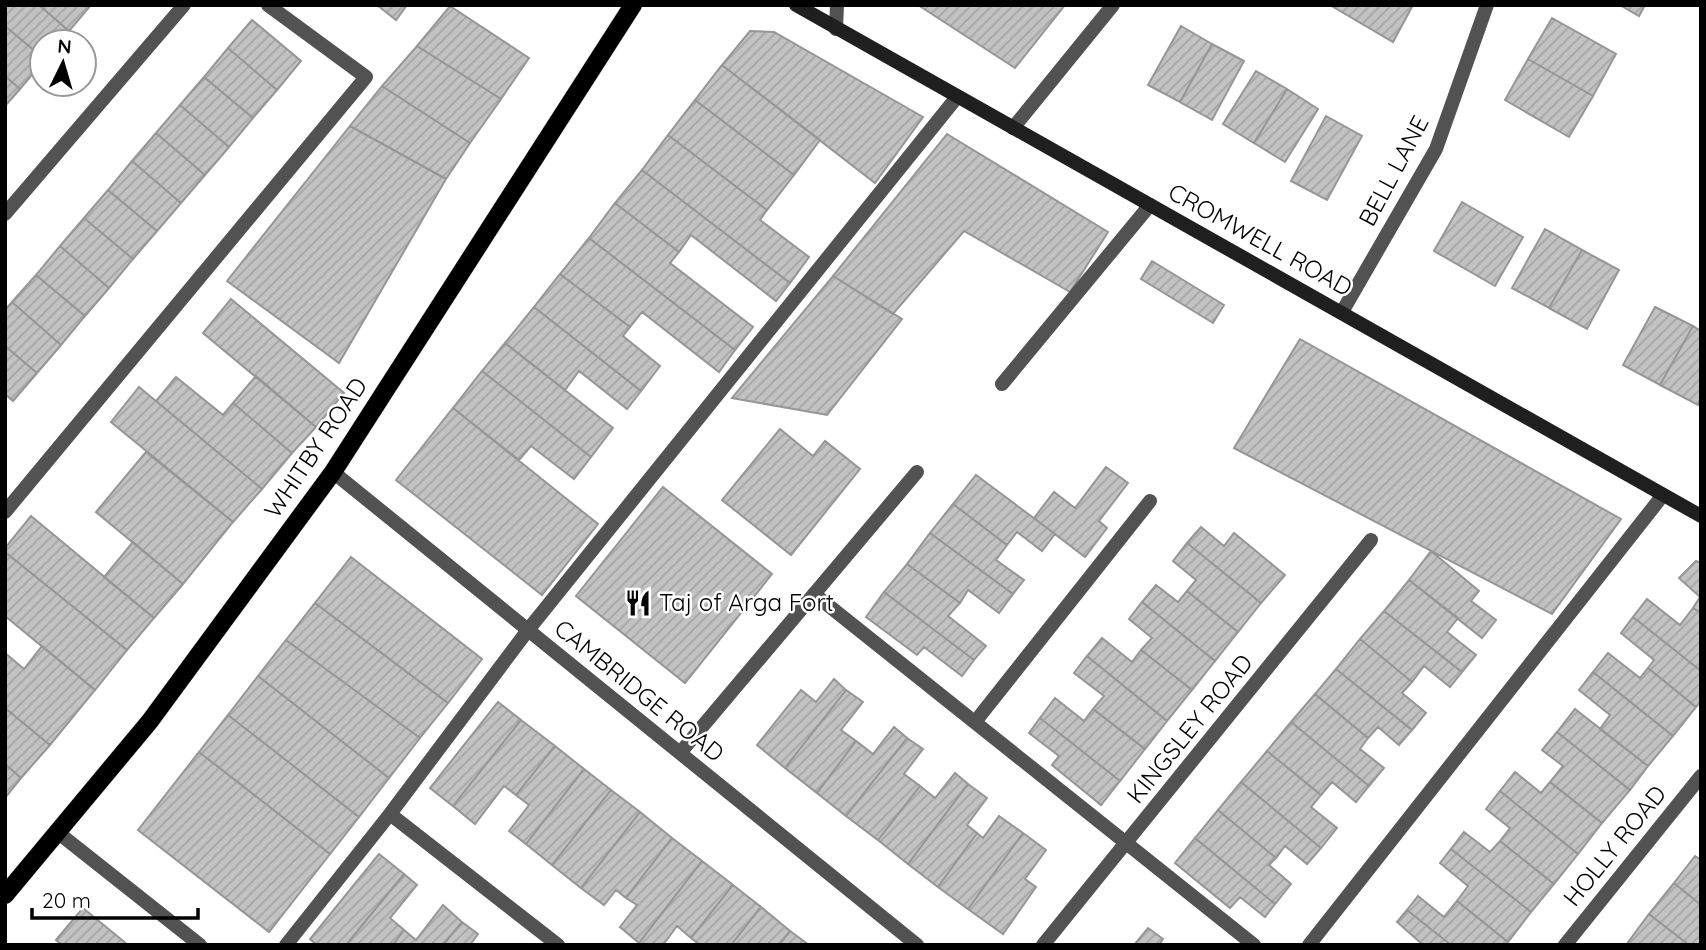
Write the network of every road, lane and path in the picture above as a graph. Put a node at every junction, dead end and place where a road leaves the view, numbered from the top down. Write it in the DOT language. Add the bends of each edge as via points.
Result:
graph roads {
  1 [pos="184,5"];
  2 [pos="268,5"];
  3 [pos="796,5"];
  4 [pos="837,5"];
  5 [pos="1113,5"];
  6 [pos="1487,5"];
  7 [pos="629,7"];
  8 [pos="836,29"];
  9 [pos="957,97"];
  10 [pos="1013,128"];
  11 [pos="1150,205"];
  12 [pos="5,214"];
  13 [pos="1342,312"];
  14 [pos="1002,384"];
  15 [pos="333,472"];
  16 [pos="917,472"];
  17 [pos="1663,495"];
  18 [pos="1150,501"];
  19 [pos="5,512"];
  20 [pos="1701,516"];
  21 [pos="1371,540"];
  22 [pos="814,594"];
  23 [pos="528,631"];
  24 [pos="975,722"];
  25 [pos="680,753"];
  26 [pos="1701,776"];
  27 [pos="390,814"];
  28 [pos="55,831"];
  29 [pos="1126,846"];
  30 [pos="5,895"];
  31 [pos="200,945"];
  32 [pos="286,945"];
  33 [pos="558,945"];
  34 [pos="916,945"];
  35 [pos="1043,945"];
  36 [pos="1254,945"];
  37 [pos="1309,945"];
  38 [pos="1565,945"];
  1 -- 12 [label="street"];
  2 -- 19 [label="street" via="366,77"];
  3 -- 8 [label="street, CROMWELL ROAD"];
  4 -- 8 [label="street"];
  5 -- 10 [label="street"];
  6 -- 13 [label="street, BELL LANE" via="1436,149"];
  7 -- 15 [label="main road, WHITBY ROAD"];
  8 -- 9 [label="street, CROMWELL ROAD"];
  9 -- 10 [label="street, CROMWELL ROAD"];
  9 -- 23 [label="street"];
  10 -- 11 [label="street, CROMWELL ROAD"];
  11 -- 13 [label="street, CROMWELL ROAD"];
  11 -- 14 [label="street"];
  13 -- 17 [label="street, CROMWELL ROAD"];
  15 -- 23 [label="street, CAMBRIDGE ROAD"];
  15 -- 28 [label="main road, WHITBY ROAD" via="150,721"];
  16 -- 22 [label="street"];
  17 -- 20 [label="street, CROMWELL ROAD"];
  17 -- 37 [label="street"];
  18 -- 24 [label="street"];
  21 -- 29 [label="street, KINGSLEY ROAD"];
  22 -- 24 [label="street"];
  22 -- 25 [label="street"];
  23 -- 25 [label="street, CAMBRIDGE ROAD"];
  23 -- 27 [label="street"];
  24 -- 29 [label="street"];
  25 -- 34 [label="street, CAMBRIDGE ROAD"];
  26 -- 38 [label="street, HOLLY ROAD"];
  27 -- 32 [label="street"];
  27 -- 33 [label="street"];
  28 -- 30 [label="main road, WHITBY ROAD"];
  28 -- 31 [label="street"];
  29 -- 35 [label="street, KINGSLEY ROAD"];
  29 -- 36 [label="street"];
}
